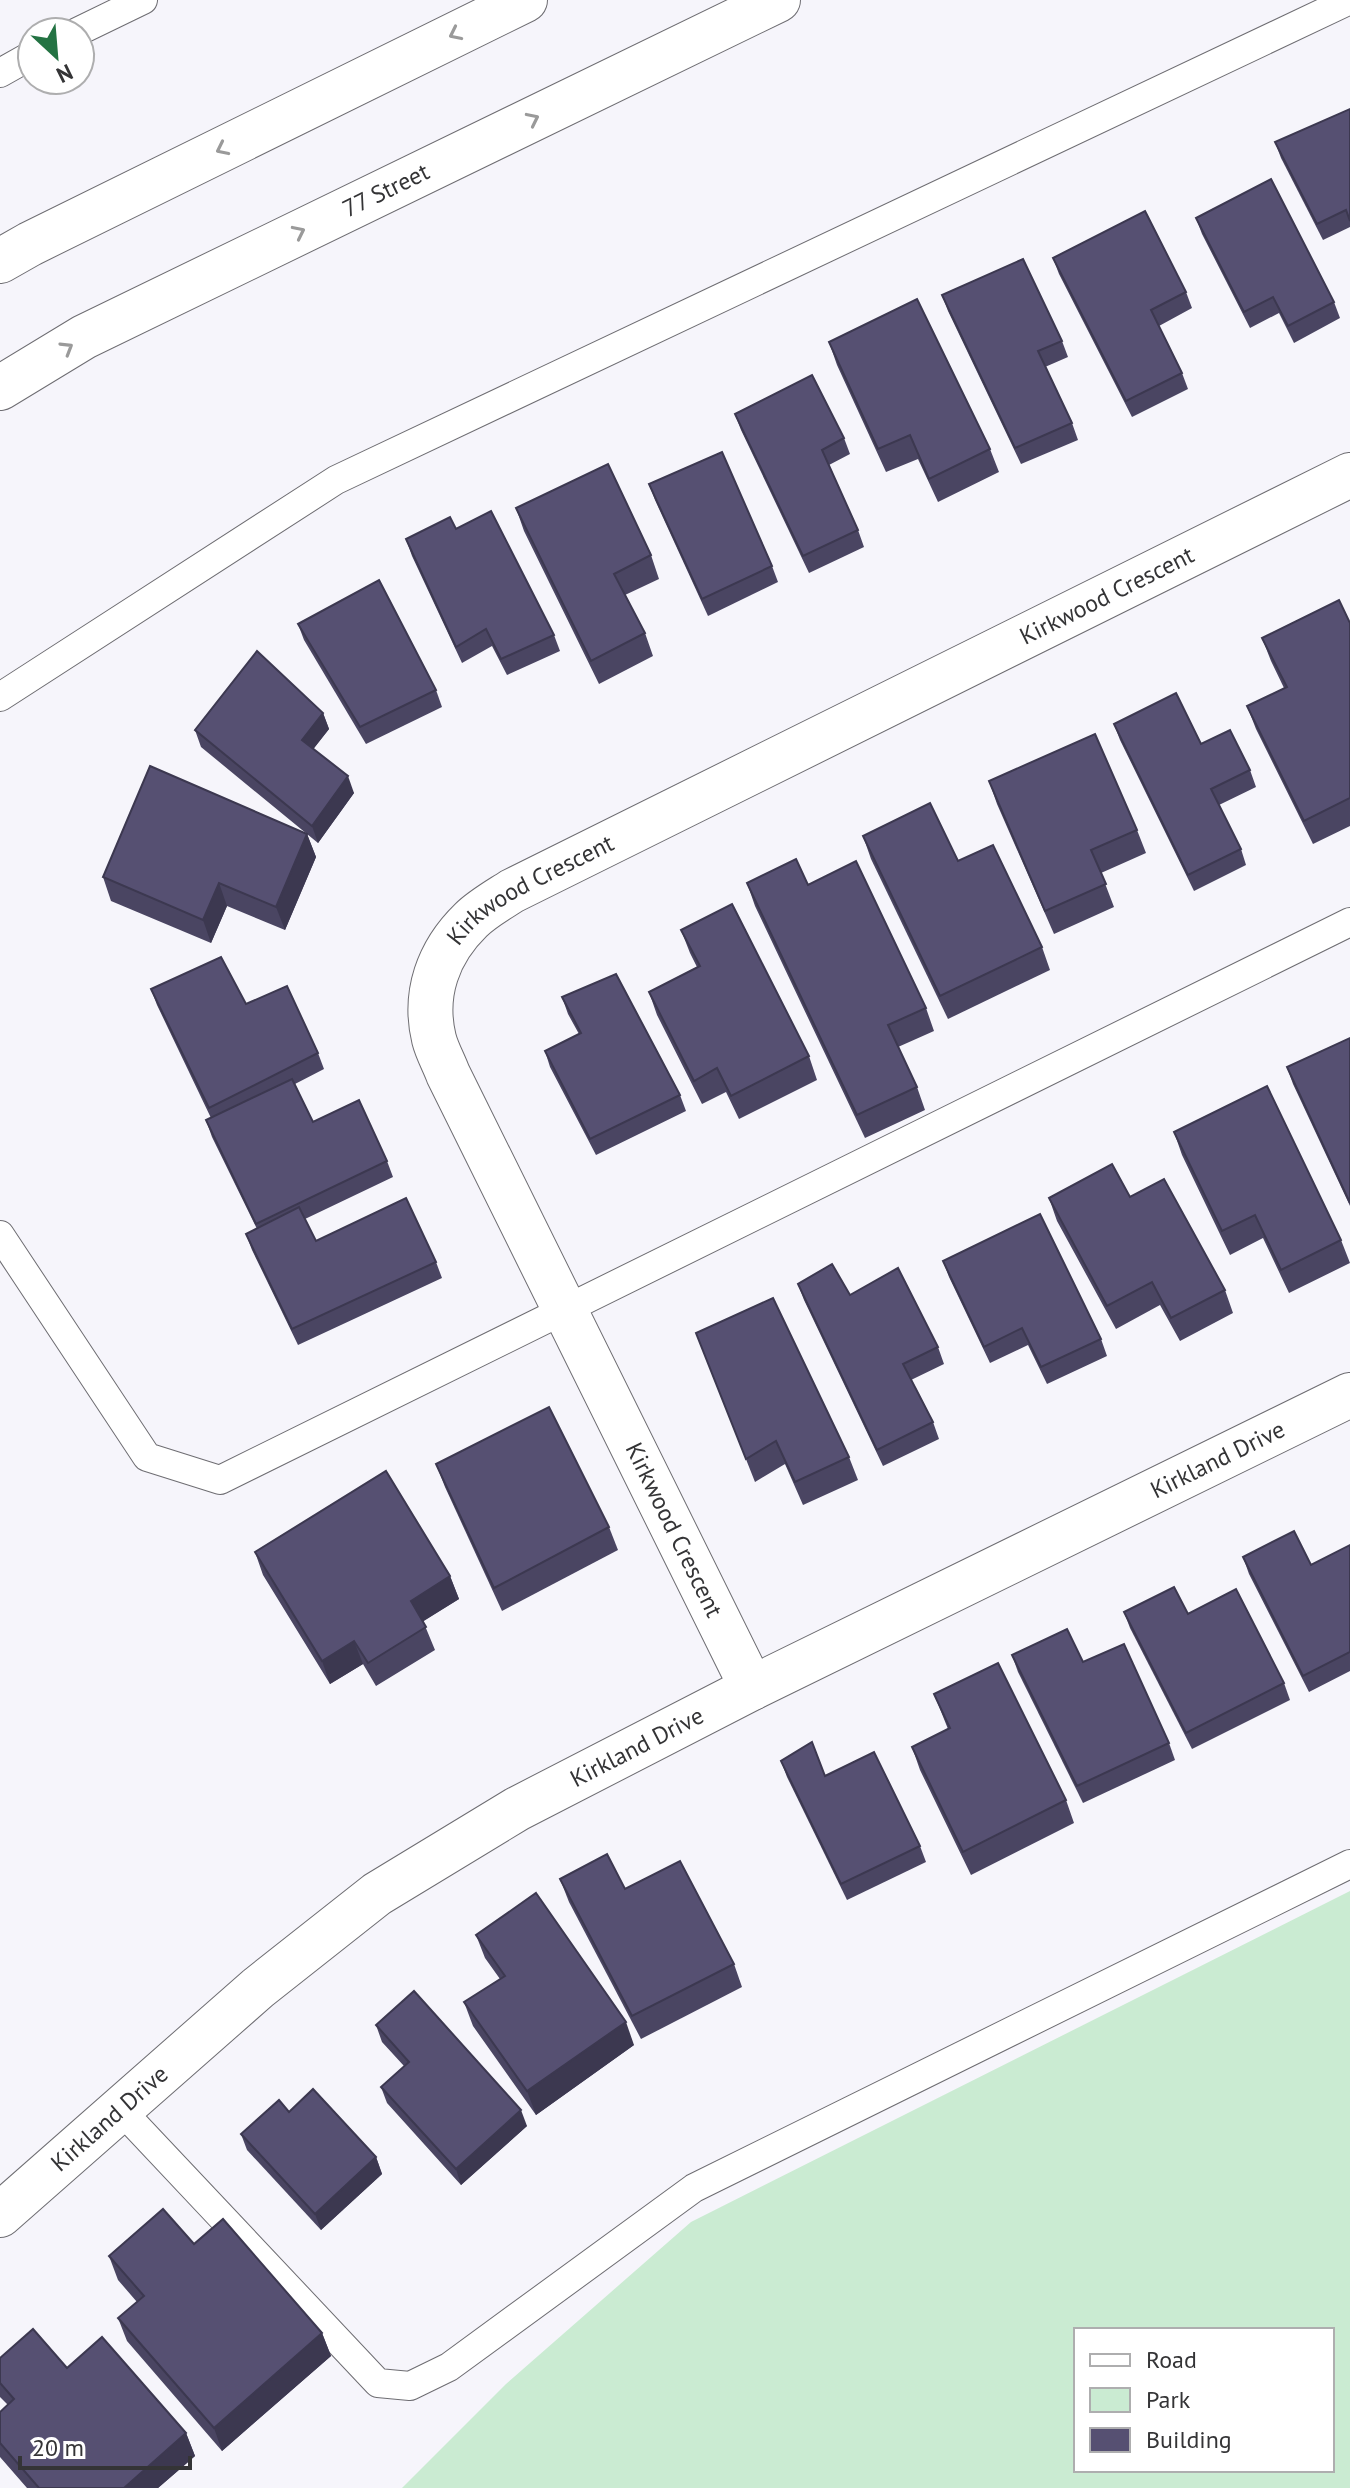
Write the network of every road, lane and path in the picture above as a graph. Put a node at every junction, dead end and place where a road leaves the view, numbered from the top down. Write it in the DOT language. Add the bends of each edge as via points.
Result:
graph roads {
  1 [pos="143,0"];
  2 [pos="525,0"];
  3 [pos="778,0"];
  4 [pos="1350,0"];
  5 [pos="96,23"];
  6 [pos="0,261"];
  7 [pos="0,388"];
  8 [pos="1350,475"];
  9 [pos="0,697"];
  10 [pos="1350,922"];
  11 [pos="0,1235"];
  12 [pos="566,1309"];
  13 [pos="1350,1395"];
  14 [pos="752,1688"];
  15 [pos="1350,1864"];
  16 [pos="119,2108"];
  17 [pos="0,2215"];
  1 -- 5 [label="lane"];
  2 -- 6 [label="street, one-way"];
  7 -- 3 [label="street, 77 Street, one-way" via="84,337"];
  4 -- 9 [label="lane" via="336,480"];
  8 -- 12 [label="street, Kirkwood Crescent" via="512,891 472,918 449,944 432,979 434,1041"];
  10 -- 12 [label="lane"];
  11 -- 12 [label="lane" via="147,1457 220,1480"];
  12 -- 14 [label="street, Kirkwood Crescent"];
  13 -- 14 [label="street, Kirkland Drive"];
  14 -- 16 [label="street, Kirkland Drive" via="517,1809 377,1894"];
  15 -- 16 [label="lane" via="694,2188 449,2367 410,2386 378,2383"];
  16 -- 17 [label="street, Kirkland Drive"];
}
